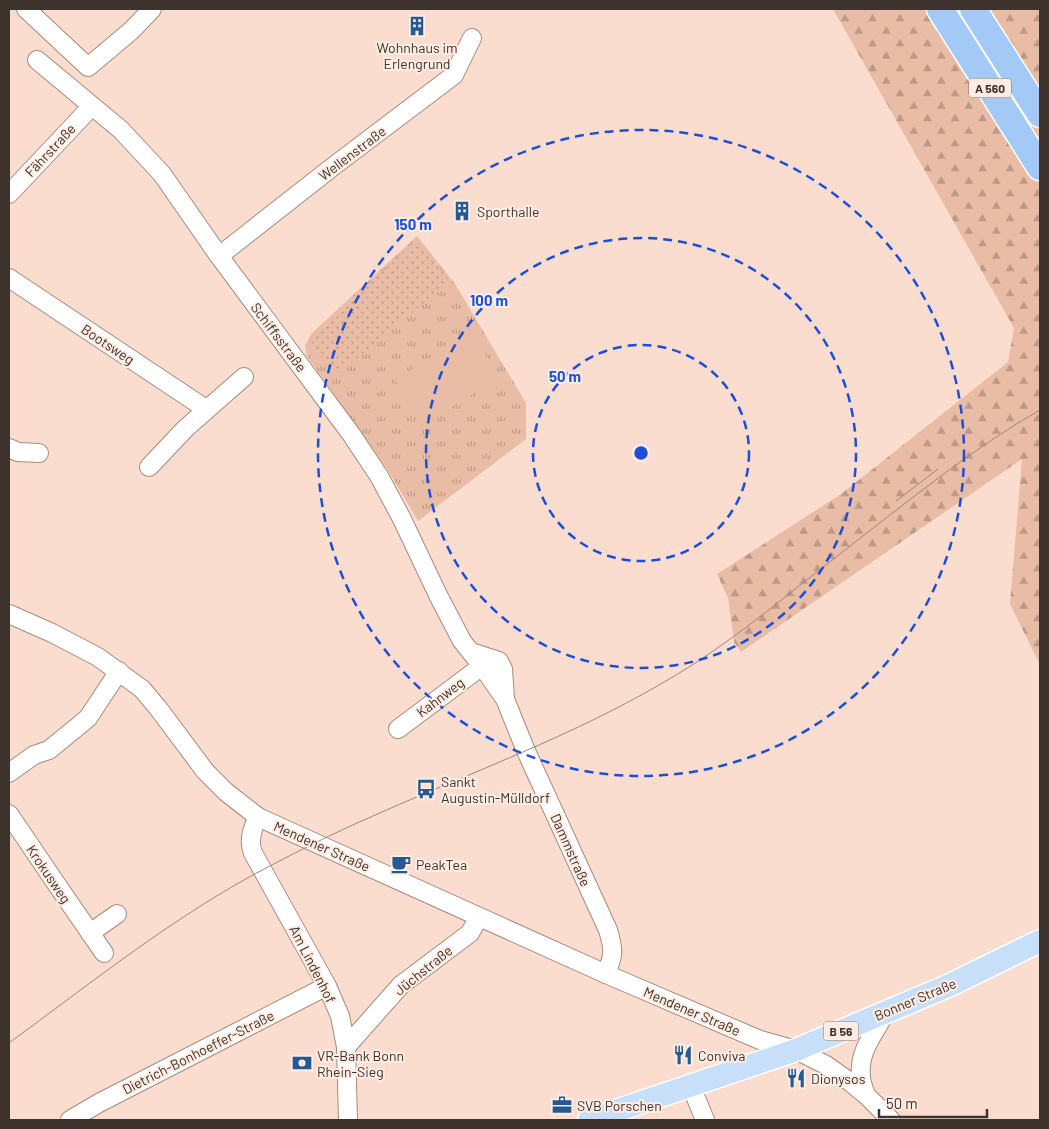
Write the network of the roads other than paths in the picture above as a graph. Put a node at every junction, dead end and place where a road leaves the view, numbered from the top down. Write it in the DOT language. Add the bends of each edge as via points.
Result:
graph roads {
  1 [pos="26,9"];
  2 [pos="152,9"];
  3 [pos="940,9"];
  4 [pos="973,9"];
  5 [pos="472,38"];
  6 [pos="37,60"];
  7 [pos="92,106"];
  8 [pos="1040,114"];
  9 [pos="1039,167"];
  10 [pos="9,194"];
  11 [pos="219,256"];
  12 [pos="9,278"];
  13 [pos="244,377"];
  14 [pos="206,409"];
  15 [pos="9,448"];
  16 [pos="39,453"];
  17 [pos="149,467"];
  18 [pos="9,614"];
  19 [pos="484,659"];
  20 [pos="119,671"];
  21 [pos="398,729"];
  22 [pos="9,773"];
  23 [pos="9,814"];
  24 [pos="258,817"];
  25 [pos="116,914"];
  26 [pos="478,917"];
  27 [pos="90,932"];
  28 [pos="1040,941"];
  29 [pos="104,953"];
  30 [pos="606,974"];
  31 [pos="327,986"];
  32 [pos="886,1012"];
  33 [pos="346,1047"];
  34 [pos="796,1050"];
  35 [pos="691,1086"];
  36 [pos="866,1095"];
  37 [pos="70,1120"];
  38 [pos="348,1120"];
  39 [pos="589,1120"];
  40 [pos="705,1120"];
  41 [pos="891,1120"];
  1 -- 2 [label="street" via="88,67"];
  3 -- 9 [label="highway, A 560"];
  4 -- 8 [label="highway, A 560"];
  5 -- 11 [label="street, Wellenstraße" via="454,75"];
  6 -- 7 [label="street, Schiffsstraße"];
  7 -- 10 [label="street, Fährstraße"];
  7 -- 11 [label="street, Schiffsstraße" via="121,130 162,174"];
  11 -- 19 [label="street, Schiffsstraße" via="379,476 462,641"];
  12 -- 14 [label="street, Bootsweg"];
  13 -- 14 [label="street"];
  14 -- 17 [label="street"];
  15 -- 16 [label="street"];
  18 -- 20 [label="street, Mendener Straße" via="52,633"];
  19 -- 21 [label="street, Kahnweg"];
  19 -- 30 [label="street, Dammstraße" via="608,930 613,946"];
  20 -- 22 [label="street" via="88,718 49,750 34,755"];
  20 -- 24 [label="street, Mendener Straße" via="142,689 205,771"];
  23 -- 27 [label="street, Krokusweg"];
  24 -- 26 [label="street, Mendener Straße"];
  24 -- 31 [label="street, Am Lindenhof" via="250,846"];
  25 -- 27 [label="street"];
  26 -- 30 [label="street, Mendener Straße"];
  26 -- 33 [label="street, Jüchstraße" via="470,933 402,985"];
  27 -- 29 [label="street, Krokusweg"];
  28 -- 32 [label="main road, Bonner Straße / B 56"];
  30 -- 34 [label="street, Mendener Straße" via="760,1040"];
  31 -- 33 [label="street, Am Lindenhof" via="340,1016"];
  31 -- 37 [label="street, Dietrich-Bonhoeffer-Straße"];
  32 -- 34 [label="main road, Bonner Straße / B 56"];
  32 -- 36 [label="street" via="860,1063"];
  33 -- 38 [label="street, Am Lindenhof"];
  34 -- 35 [label="main road, Bonner Straße / B 56"];
  34 -- 36 [label="street, Mendener Straße" via="826,1065"];
  35 -- 39 [label="main road, Bonner Straße / B 56"];
  35 -- 40 [label="street"];
  36 -- 41 [label="street, Mendener Straße"];
}
